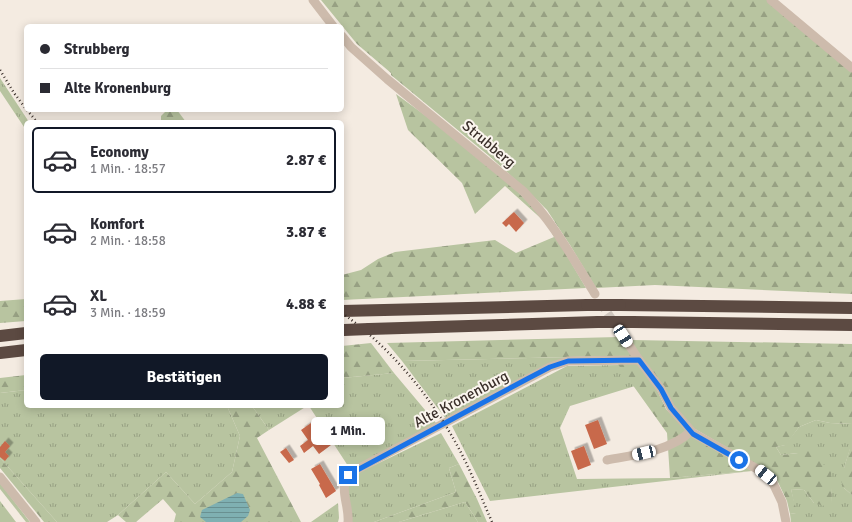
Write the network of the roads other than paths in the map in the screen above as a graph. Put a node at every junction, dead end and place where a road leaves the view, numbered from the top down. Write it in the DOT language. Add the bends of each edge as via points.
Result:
graph roads {
  1 [pos="313,0"];
  2 [pos="771,0"];
  3 [pos="331,24"];
  4 [pos="344,38"];
  5 [pos="852,68"];
  6 [pos="595,294"];
  7 [pos="852,308"];
  8 [pos="344,311"];
  9 [pos="852,325"];
  10 [pos="344,330"];
  11 [pos="24,333"];
  12 [pos="0,336"];
  13 [pos="623,336"];
  14 [pos="24,350"];
  15 [pos="0,353"];
  16 [pos="639,360"];
  17 [pos="691,431"];
  18 [pos="607,460"];
  19 [pos="0,477"];
  20 [pos="36,522"];
  21 [pos="348,522"];
  22 [pos="786,522"];
  1 -- 3 [label="street"];
  2 -- 5 [label="street"];
  4 -- 6 [label="street, Strubberg" via="387,79 523,191 562,239"];
  7 -- 8 [label="highway, bridge" via="587,305"];
  9 -- 10 [label="highway, bridge" via="598,322"];
  11 -- 12 [label="highway"];
  13 -- 16 [label="street"];
  14 -- 15 [label="highway"];
  16 -- 17 [label="street" via="661,389 671,408"];
  16 -- 21 [label="street, Alte Kronenburg" via="568,361 550,367 354,471 348,475 344,487"];
  17 -- 18 [label="street" via="675,442 652,451"];
  17 -- 22 [label="street" via="759,470 772,481 782,502"];
  19 -- 20 [label="street"];
}
